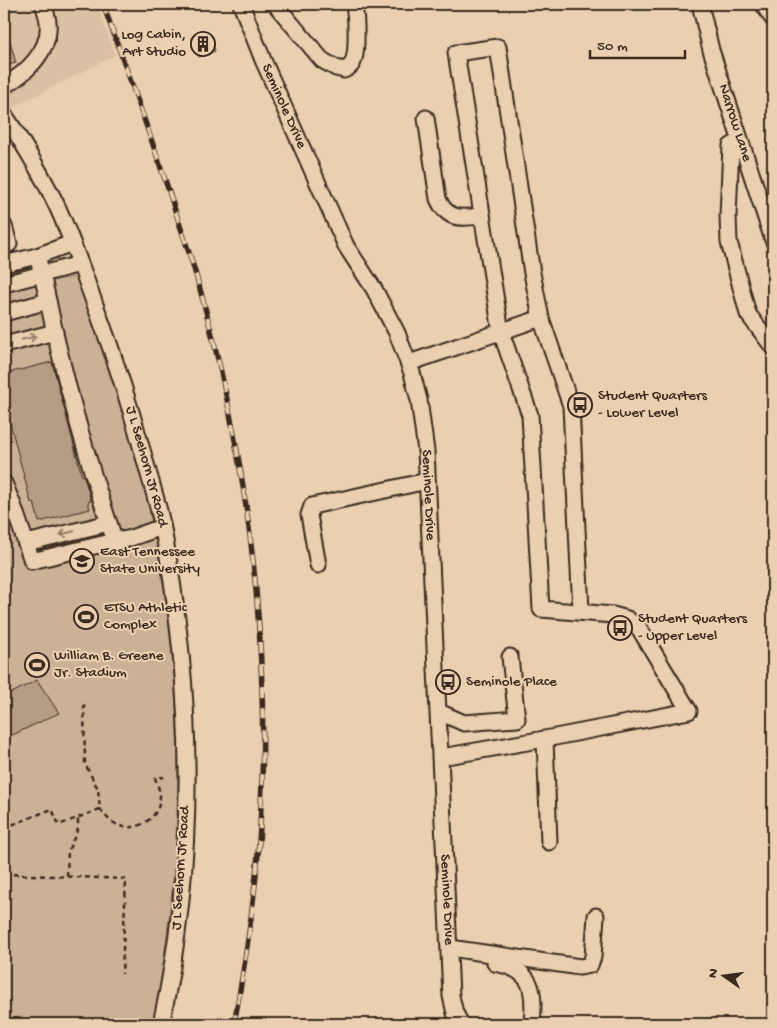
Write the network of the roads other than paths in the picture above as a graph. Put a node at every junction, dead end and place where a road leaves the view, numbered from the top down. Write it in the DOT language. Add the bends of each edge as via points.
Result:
graph roads {
  1 [pos="43,4"];
  2 [pos="241,4"];
  3 [pos="275,4"];
  4 [pos="353,4"];
  5 [pos="700,4"];
  6 [pos="763,4"];
  7 [pos="773,19"];
  8 [pos="4,86"];
  9 [pos="4,114"];
  10 [pos="426,118"];
  11 [pos="740,141"];
  12 [pos="482,216"];
  13 [pos="4,226"];
  14 [pos="773,240"];
  15 [pos="72,243"];
  16 [pos="4,245"];
  17 [pos="37,256"];
  18 [pos="4,264"];
  19 [pos="80,264"];
  20 [pos="42,273"];
  21 [pos="4,284"];
  22 [pos="48,301"];
  23 [pos="4,312"];
  24 [pos="541,318"];
  25 [pos="55,332"];
  26 [pos="501,332"];
  27 [pos="4,345"];
  28 [pos="773,347"];
  29 [pos="409,363"];
  30 [pos="427,481"];
  31 [pos="4,484"];
  32 [pos="109,523"];
  33 [pos="162,527"];
  34 [pos="115,541"];
  35 [pos="26,543"];
  36 [pos="318,565"];
  37 [pos="582,611"];
  38 [pos="510,657"];
  39 [pos="439,712"];
  40 [pos="545,739"];
  41 [pos="441,757"];
  42 [pos="549,842"];
  43 [pos="596,916"];
  44 [pos="450,954"];
  45 [pos="161,1024"];
  46 [pos="461,1024"];
  47 [pos="532,1024"];
  1 -- 8 [label="street" via="48,23 46,41 26,72"];
  2 -- 29 [label="street, Seminole Drive" via="346,246 389,316"];
  3 -- 4 [label="street" via="322,60 344,70 354,60 356,21"];
  5 -- 11 [label="street, Narrow Lane"];
  6 -- 7 [label="street"];
  9 -- 15 [label="street, J L Seehorn Jr Road" via="36,165"];
  10 -- 12 [label="street" via="442,209 461,218"];
  11 -- 14 [label="street, Narrow Lane"];
  11 -- 28 [label="street" via="731,146 729,242 748,314"];
  12 -- 24 [label="street" via="456,53 498,47"];
  12 -- 26 [label="street"];
  13 -- 16 [label="street" via="9,244"];
  15 -- 17 [label="street"];
  15 -- 19 [label="street, J L Seehorn Jr Road"];
  17 -- 18 [label="street"];
  17 -- 20 [label="street"];
  19 -- 20 [label="street"];
  19 -- 33 [label="street, J L Seehorn Jr Road" via="132,411"];
  20 -- 21 [label="street"];
  20 -- 22 [label="street"];
  22 -- 23 [label="street"];
  22 -- 25 [label="street"];
  24 -- 26 [label="street"];
  24 -- 37 [label="street" via="571,406"];
  27 -- 25 [label="street, one-way"];
  25 -- 32 [label="street"];
  26 -- 29 [label="street"];
  26 -- 37 [label="street" via="530,415 540,609"];
  29 -- 30 [label="street, Seminole Drive" via="423,425"];
  30 -- 36 [label="street" via="312,506 308,516"];
  30 -- 39 [label="street, Seminole Drive"];
  31 -- 35 [label="street"];
  32 -- 34 [label="street"];
  32 -- 35 [label="street, one-way"];
  33 -- 34 [label="street"];
  33 -- 45 [label="street, J L Seehorn Jr Road" via="181,654 186,782 179,908"];
  34 -- 35 [label="street" via="32,561"];
  37 -- 40 [label="street" via="627,619 639,628 690,711"];
  38 -- 39 [label="street" via="517,719 464,723"];
  39 -- 41 [label="street, Seminole Drive"];
  40 -- 41 [label="street"];
  40 -- 42 [label="street"];
  41 -- 44 [label="street, Seminole Drive"];
  43 -- 44 [label="street" via="590,965 580,967"];
  44 -- 46 [label="street, Seminole Drive" via="451,996"];
  44 -- 47 [label="street" via="507,965 524,975 531,987"];
}
